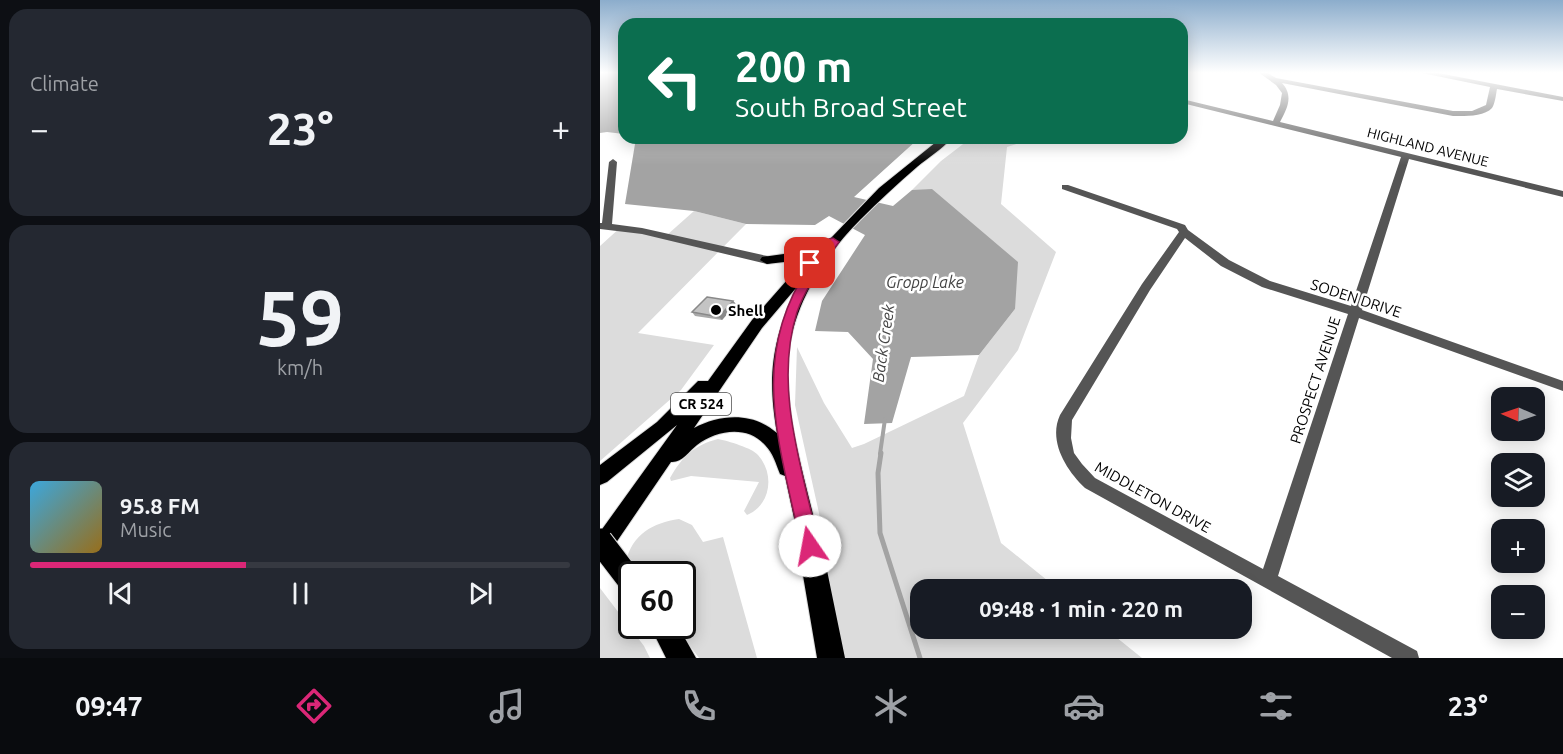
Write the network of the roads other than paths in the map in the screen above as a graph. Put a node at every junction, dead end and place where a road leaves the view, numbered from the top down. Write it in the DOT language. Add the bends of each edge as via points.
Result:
graph roads {
  1 [pos="1189,103"];
  2 [pos="1286,103"];
  3 [pos="1393,103"];
  4 [pos="1490,103"];
  5 [pos="1275,124"];
  6 [pos="940,144"];
  7 [pos="1406,155"];
  8 [pos="613,162"];
  9 [pos="1065,187"];
  10 [pos="1563,194"];
  11 [pos="603,226"];
  12 [pos="1184,232"];
  13 [pos="836,239"];
  14 [pos="767,260"];
  15 [pos="787,288"];
  16 [pos="1354,312"];
  17 [pos="757,324"];
  18 [pos="1563,386"];
  19 [pos="600,476"];
  20 [pos="646,483"];
  21 [pos="798,492"];
  22 [pos="600,541"];
  23 [pos="810,546"];
  24 [pos="600,550"];
  25 [pos="618,565"];
  26 [pos="1268,580"];
  27 [pos="671,639"];
  28 [pos="682,658"];
  29 [pos="817,658"];
  30 [pos="831,658"];
  31 [pos="1410,658"];
  1 -- 5 [label="street, HIGHLAND AVENUE"];
  2 -- 5 [label="street"];
  3 -- 4 [label="street" via="1462,113 1480,111"];
  5 -- 7 [label="street, HIGHLAND AVENUE"];
  6 -- 13 [label="main road, CR 524"];
  7 -- 10 [label="street, HIGHLAND AVENUE"];
  7 -- 16 [label="street, PROSPECT AVENUE"];
  8 -- 11 [label="street"];
  9 -- 12 [label="street, SODEN DRIVE" via="1152,216 1181,227"];
  11 -- 14 [label="street" via="642,231"];
  12 -- 16 [label="street, SODEN DRIVE" via="1225,263 1256,280"];
  12 -- 26 [label="street, MIDDLETON DRIVE" via="1072,406 1065,419 1064,449 1074,468 1090,483"];
  13 -- 14 [label="main road" via="793,257"];
  13 -- 15 [label="main road, CR 524"];
  13 -- 21 [label="main road, CR 524" via="801,289 781,354 781,405"];
  14 -- 15 [label="main road" via="782,266"];
  15 -- 17 [label="main road, CR 524"];
  16 -- 18 [label="street, SODEN DRIVE"];
  16 -- 26 [label="street, PROSPECT AVENUE"];
  17 -- 19 [label="main road" via="684,407"];
  17 -- 20 [label="main road, CR 524"];
  20 -- 21 [label="main road" via="699,434 739,424 767,435 777,445"];
  20 -- 24 [label="main road, CR 524"];
  21 -- 23 [label="main road, CR 524"];
  22 -- 25 [label="highway, bridge"];
  23 -- 29 [label="main road, CR 524"];
  23 -- 30 [label="highway"];
  26 -- 31 [label="street, MIDDLETON DRIVE"];
  27 -- 28 [label="highway"];
}
